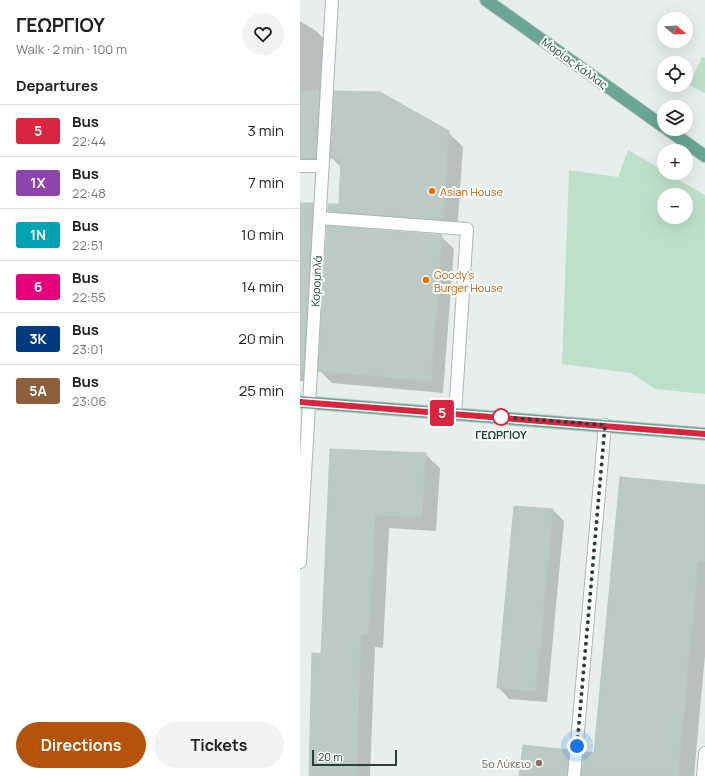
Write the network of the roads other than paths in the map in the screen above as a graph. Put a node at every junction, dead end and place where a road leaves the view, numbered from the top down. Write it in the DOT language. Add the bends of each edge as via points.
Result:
graph roads {
  1 [pos="332,0"];
  2 [pos="486,0"];
  3 [pos="657,122"];
  4 [pos="677,136"];
  5 [pos="705,156"];
  6 [pos="300,166"];
  7 [pos="323,166"];
  8 [pos="320,218"];
  9 [pos="304,402"];
  10 [pos="456,414"];
  11 [pos="605,425"];
  12 [pos="705,434"];
  13 [pos="300,562"];
  14 [pos="705,753"];
  15 [pos="574,776"];
  16 [pos="703,776"];
  1 -- 7 [label="street, Κορομηλά"];
  2 -- 3 [label="main road, Μαρίας Κάλλας"];
  4 -- 5 [label="main road"];
  6 -- 7 [label="street"];
  7 -- 8 [label="street, Κορομηλά"];
  8 -- 9 [label="street, Κορομηλά"];
  8 -- 10 [label="street" via="467,229"];
  9 -- 10 [label="main road"];
  9 -- 13 [label="street, Κορομηλά"];
  10 -- 11 [label="main road"];
  11 -- 12 [label="main road"];
  11 -- 15 [label="street"];
  14 -- 16 [label="street"];
}
